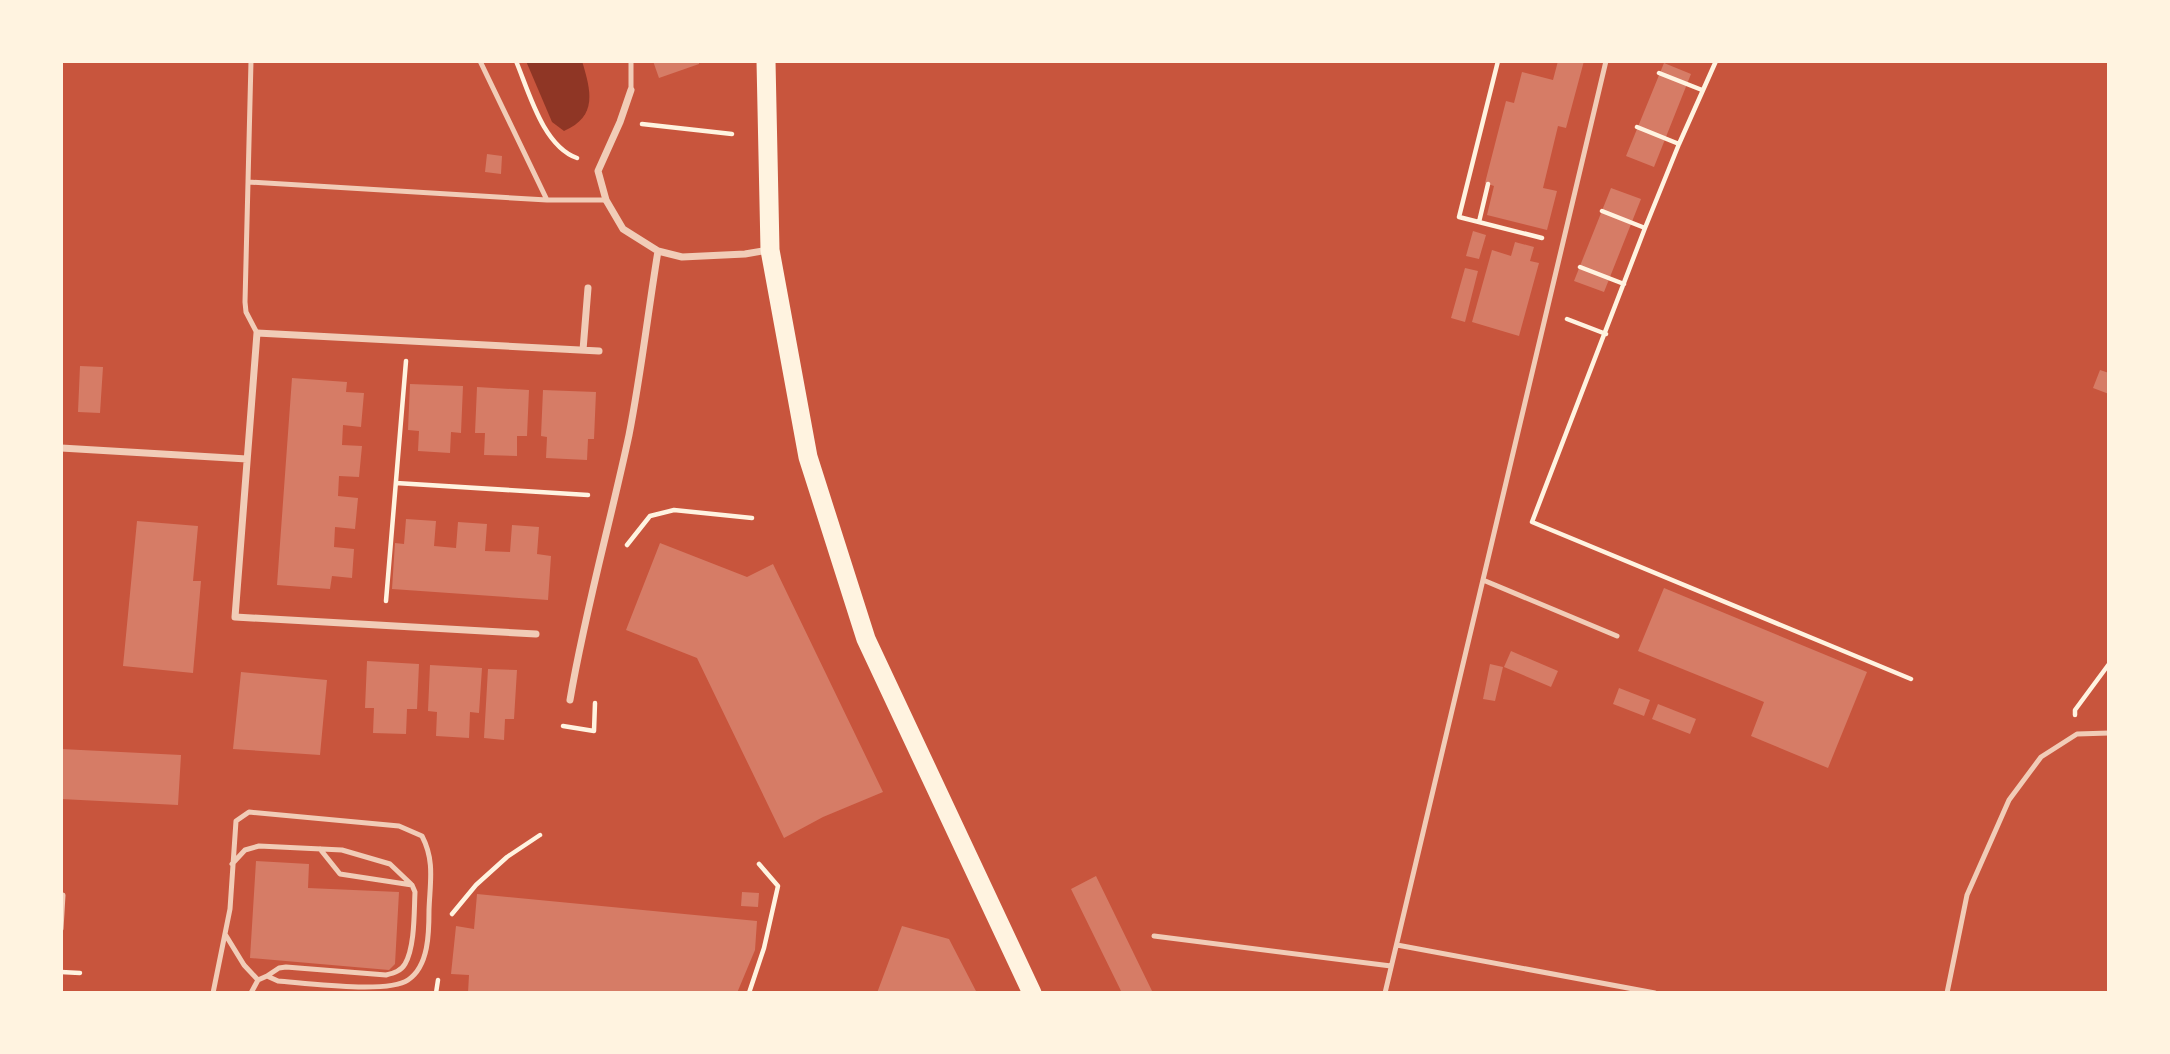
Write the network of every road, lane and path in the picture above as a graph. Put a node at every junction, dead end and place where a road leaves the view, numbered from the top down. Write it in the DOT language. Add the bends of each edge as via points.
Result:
graph roads {
  1 [pos="251,61"];
  2 [pos="480,61"];
  3 [pos="516,61"];
  4 [pos="631,61"];
  5 [pos="766,61"];
  6 [pos="1498,61"];
  7 [pos="1606,61"];
  8 [pos="1716,61"];
  9 [pos="1660,73"];
  10 [pos="631,90"];
  11 [pos="1702,90"];
  12 [pos="620,122"];
  13 [pos="1637,127"];
  14 [pos="732,134"];
  15 [pos="1679,144"];
  16 [pos="577,158"];
  17 [pos="248,182"];
  18 [pos="1488,184"];
  19 [pos="547,200"];
  20 [pos="606,200"];
  21 [pos="1602,211"];
  22 [pos="1479,222"];
  23 [pos="1645,228"];
  24 [pos="1563,243"];
  25 [pos="770,250"];
  26 [pos="657,251"];
  27 [pos="1580,267"];
  28 [pos="1624,284"];
  29 [pos="587,288"];
  30 [pos="1547,311"];
  31 [pos="257,333"];
  32 [pos="1606,334"];
  33 [pos="409,342"];
  34 [pos="583,351"];
  35 [pos="599,351"];
  36 [pos="61,448"];
  37 [pos="247,459"];
  38 [pos="396,483"];
  39 [pos="588,495"];
  40 [pos="752,519"];
  41 [pos="627,530"];
  42 [pos="1483,580"];
  43 [pos="386,601"];
  44 [pos="536,634"];
  45 [pos="1617,636"];
  46 [pos="2109,664"];
  47 [pos="1911,679"];
  48 [pos="570,700"];
  49 [pos="2109,733"];
  50 [pos="2077,734"];
  51 [pos="540,835"];
  52 [pos="320,849"];
  53 [pos="232,864"];
  54 [pos="759,864"];
  55 [pos="412,885"];
  56 [pos="63,895"];
  57 [pos="445,922"];
  58 [pos="61,929"];
  59 [pos="225,934"];
  60 [pos="1154,936"];
  61 [pos="1397,945"];
  62 [pos="1391,966"];
  63 [pos="439,969"];
  64 [pos="61,972"];
  65 [pos="80,973"];
  66 [pos="267,976"];
  67 [pos="258,980"];
  68 [pos="1034,990"];
  69 [pos="213,993"];
  70 [pos="251,993"];
  71 [pos="436,993"];
  72 [pos="749,993"];
  73 [pos="1385,993"];
  74 [pos="1655,993"];
  75 [pos="1947,993"];
  1 -- 17 [label="lane"];
  2 -- 19 [label="lane"];
  3 -- 16 [label="path" via="549,138"];
  4 -- 10 [label="lane"];
  5 -- 25 [label="highway"];
  6 -- 22 [label="path" via="1459,217"];
  7 -- 24 [label="lane"];
  8 -- 11 [label="path"];
  9 -- 11 [label="path"];
  10 -- 12 [label="street"];
  11 -- 15 [label="path"];
  12 -- 14 [label="path"];
  12 -- 20 [label="street" via="598,171"];
  13 -- 15 [label="path"];
  15 -- 23 [label="path"];
  17 -- 19 [label="lane"];
  17 -- 31 [label="lane" via="245,302"];
  18 -- 22 [label="path"];
  19 -- 20 [label="lane"];
  20 -- 26 [label="street" via="623,229"];
  21 -- 23 [label="path"];
  22 -- 24 [label="path"];
  23 -- 28 [label="path"];
  24 -- 30 [label="lane"];
  25 -- 26 [label="street" via="699,257"];
  25 -- 68 [label="highway" via="808,457 866,639"];
  26 -- 48 [label="street" via="630,432"];
  27 -- 28 [label="path"];
  28 -- 32 [label="path"];
  29 -- 34 [label="street"];
  30 -- 32 [label="path"];
  30 -- 42 [label="lane"];
  31 -- 33 [label="street"];
  31 -- 37 [label="street"];
  32 -- 47 [label="path" via="1532,522"];
  33 -- 34 [label="street"];
  33 -- 38 [label="path"];
  34 -- 35 [label="street"];
  36 -- 37 [label="street"];
  37 -- 44 [label="street" via="235,617"];
  38 -- 39 [label="path"];
  38 -- 43 [label="path"];
  40 -- 41 [label="path" via="674,510 650,516 622,551"];
  42 -- 45 [label="lane"];
  42 -- 61 [label="lane"];
  46 -- 50 [label="path" via="2075,710"];
  49 -- 50 [label="lane"];
  50 -- 75 [label="lane" via="2041,757 2009,800 1967,895"];
  51 -- 57 [label="path" via="507,856"];
  52 -- 53 [label="lane" via="259,846 245,850"];
  52 -- 55 [label="lane" via="342,850 390,864"];
  52 -- 55 [label="lane" via="340,874"];
  53 -- 59 [label="lane"];
  53 -- 66 [label="lane" via="236,821 249,812 399,826 422,836 431,853 428,940 420,964 408,980 386,987 278,981"];
  54 -- 72 [label="path" via="778,886"];
  55 -- 66 [label="lane" via="411,950 398,971 386,975 285,967"];
  56 -- 58 [label="lane"];
  59 -- 67 [label="lane"];
  59 -- 69 [label="lane"];
  60 -- 62 [label="lane"];
  61 -- 62 [label="lane"];
  61 -- 74 [label="lane"];
  62 -- 73 [label="lane"];
  63 -- 71 [label="path"];
  64 -- 65 [label="path"];
  66 -- 67 [label="lane"];
  67 -- 70 [label="lane"];
}
